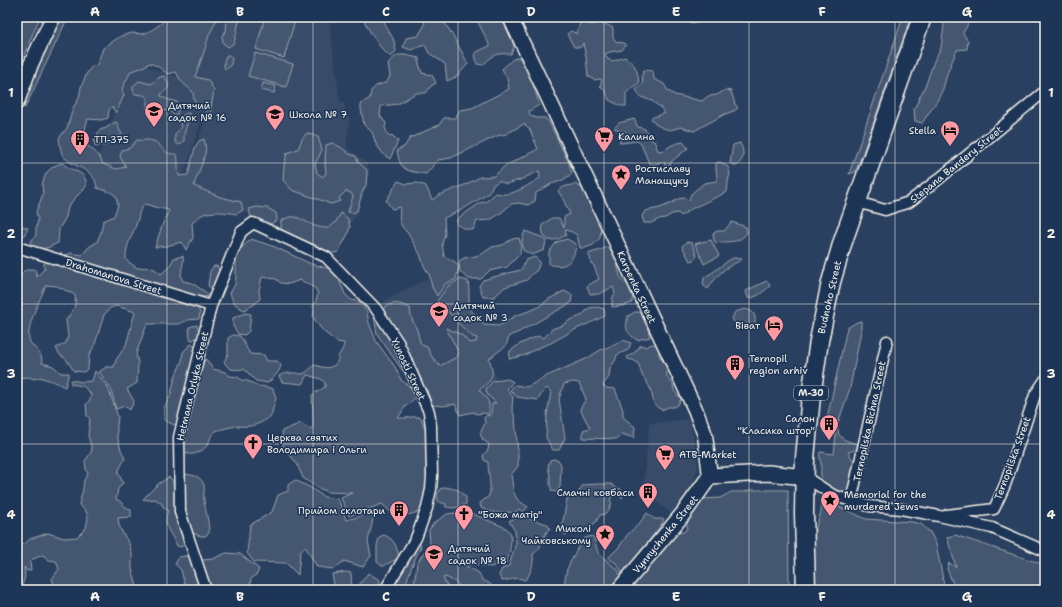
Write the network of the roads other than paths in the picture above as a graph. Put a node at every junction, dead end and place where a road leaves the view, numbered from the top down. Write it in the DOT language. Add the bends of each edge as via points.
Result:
graph roads {
  1 [pos="53,17"];
  2 [pos="510,17"];
  3 [pos="922,17"];
  4 [pos="1045,91"];
  5 [pos="17,102"];
  6 [pos="856,202"];
  7 [pos="241,232"];
  8 [pos="17,247"];
  9 [pos="211,306"];
  10 [pos="887,341"];
  11 [pos="1045,380"];
  12 [pos="710,476"];
  13 [pos="805,477"];
  14 [pos="851,501"];
  15 [pos="939,516"];
  16 [pos="1045,551"];
  17 [pos="206,590"];
  18 [pos="385,590"];
  19 [pos="619,590"];
  20 [pos="806,590"];
  1 -- 5 [label="main road"];
  2 -- 12 [label="main road, Karpenka Street" via="695,409 704,435"];
  3 -- 6 [label="highway, Budnoho Street / М-30"];
  4 -- 6 [label="street, Stepana Bandery Street" via="909,202 885,210"];
  6 -- 13 [label="highway, Budnoho Street / М-30" via="831,282 819,341 811,396"];
  7 -- 9 [label="street, Hetmana Orlyka Street"];
  7 -- 18 [label="street, Yunosti Street" via="253,223 326,257 376,309 398,342 429,412 432,476 427,508 416,538"];
  8 -- 9 [label="street, Drahomanova Street"];
  9 -- 17 [label="street, Hetmana Orlyka Street" via="179,437 180,512"];
  10 -- 14 [label="street, Ternopilska Bichna Street"];
  11 -- 15 [label="street, Ternopilska Street" via="1035,395 1005,485 994,509"];
  12 -- 13 [label="main road" via="768,474"];
  12 -- 19 [label="main road, Vynnychenka Street" via="683,514"];
  13 -- 14 [label="street" via="833,495"];
  13 -- 20 [label="highway, Budnoho Street / М-30"];
  14 -- 15 [label="street"];
  15 -- 16 [label="street" via="992,528"];
}
